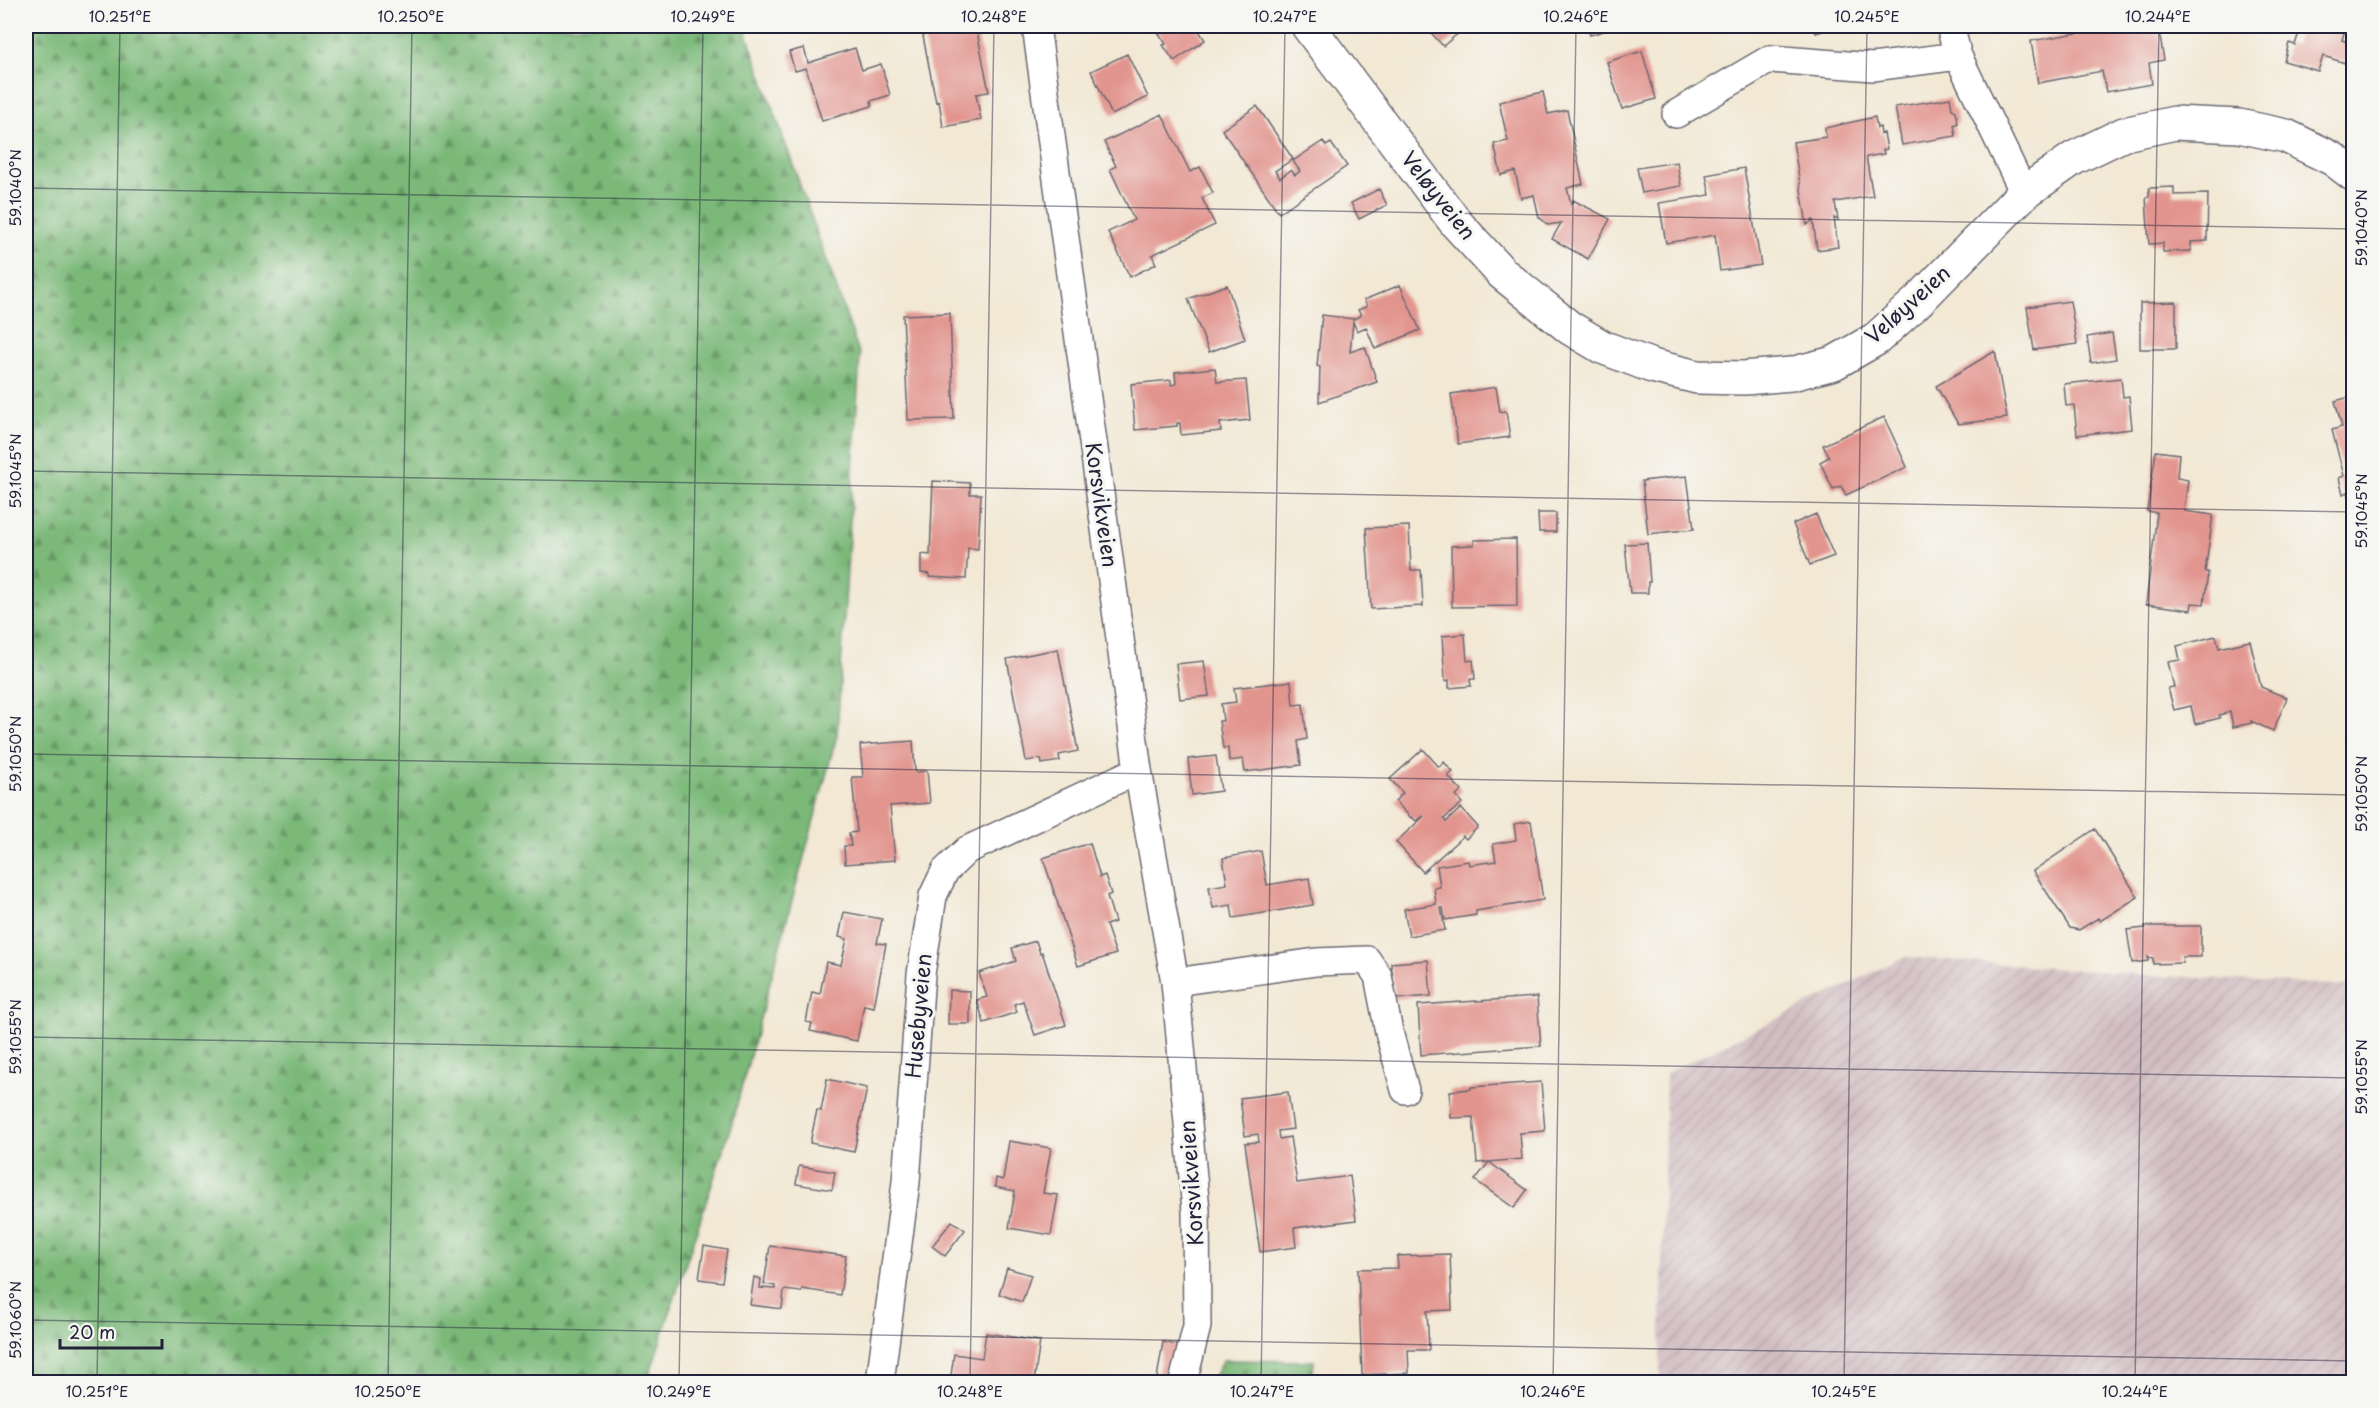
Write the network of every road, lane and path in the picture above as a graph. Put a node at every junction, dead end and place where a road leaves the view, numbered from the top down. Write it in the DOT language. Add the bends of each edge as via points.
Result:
graph roads {
  1 [pos="1036,26"];
  2 [pos="1308,26"];
  3 [pos="1950,26"];
  4 [pos="1958,56"];
  5 [pos="1676,114"];
  6 [pos="2354,175"];
  7 [pos="2024,193"];
  8 [pos="1138,770"];
  9 [pos="1176,982"];
  10 [pos="1405,1090"];
  11 [pos="880,1383"];
  12 [pos="1183,1383"];
  1 -- 8 [label="street, Korsvikveien"];
  2 -- 7 [label="main road, Veløyveien" via="1456,223 1503,274 1602,347 1652,366 1697,377 1791,374 1834,363 1876,339"];
  3 -- 4 [label="street"];
  4 -- 5 [label="street" via="1873,67 1770,59"];
  4 -- 7 [label="street"];
  6 -- 7 [label="main road, Veløyveien" via="2333,159 2286,136 2239,126 2175,123 2124,134 2074,158"];
  8 -- 9 [label="street, Korsvikveien"];
  8 -- 11 [label="street, Husebyveien" via="967,850 945,871 933,896 921,974 906,1182"];
  9 -- 10 [label="street" via="1316,962 1367,960 1378,976"];
  9 -- 12 [label="street, Korsvikveien" via="1196,1210 1197,1326"];
}
